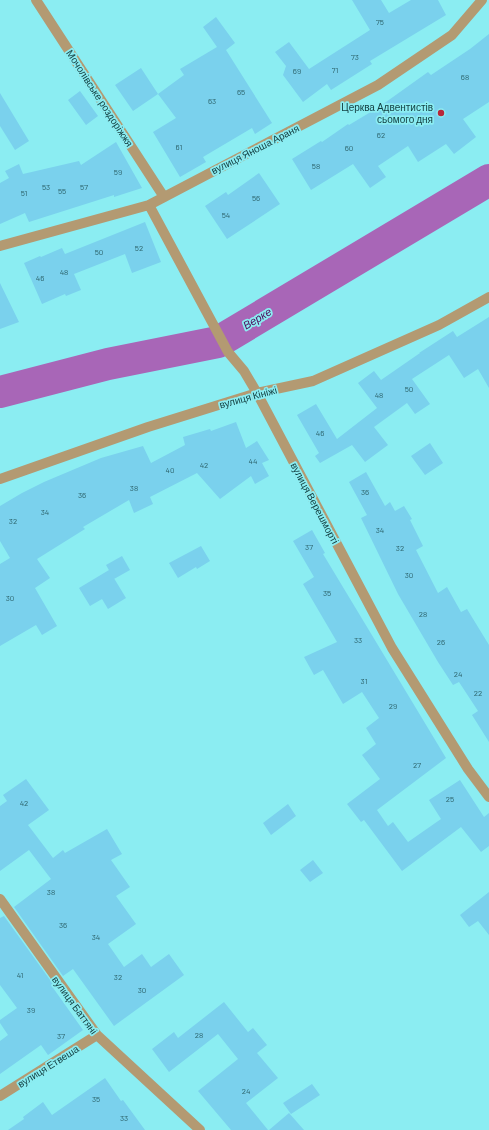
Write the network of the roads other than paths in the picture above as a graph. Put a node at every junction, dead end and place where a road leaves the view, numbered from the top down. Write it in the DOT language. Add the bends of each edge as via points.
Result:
graph roads {
  1 [pos="36,0"];
  2 [pos="482,0"];
  3 [pos="164,197"];
  4 [pos="149,205"];
  5 [pos="0,246"];
  6 [pos="489,297"];
  7 [pos="257,393"];
  8 [pos="0,479"];
  9 [pos="489,797"];
  10 [pos="0,899"];
  11 [pos="97,1035"];
  12 [pos="0,1096"];
  13 [pos="200,1130"];
  1 -- 3 [label="street, Мочолівське роздоріжжя"];
  2 -- 3 [label="street, вулиця Яноша Араня" via="452,35 378,85"];
  3 -- 4 [label="street, вулиця Яноша Араня"];
  4 -- 5 [label="street, вулиця Яноша Араня"];
  4 -- 7 [label="street, вулиця Верешморті" via="228,352 244,371"];
  6 -- 7 [label="street, вулиця Кініжі" via="439,325 313,381"];
  7 -- 8 [label="street, вулиця Кініжі" via="148,427"];
  7 -- 9 [label="street, вулиця Верешморті" via="392,648 468,769"];
  10 -- 11 [label="street, вулиця Баттяні"];
  11 -- 12 [label="street, вулиця Етвеша"];
  11 -- 13 [label="street, вулиця Баттяні"];
}
